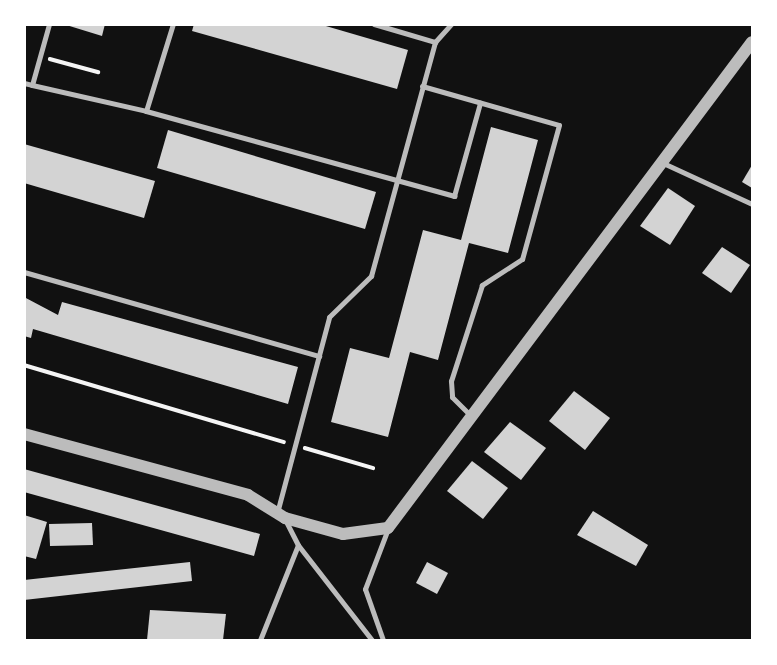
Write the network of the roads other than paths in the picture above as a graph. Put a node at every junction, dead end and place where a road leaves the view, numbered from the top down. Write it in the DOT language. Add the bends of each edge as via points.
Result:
graph roads {
  1 [pos="49,24"];
  2 [pos="173,24"];
  3 [pos="374,24"];
  4 [pos="452,24"];
  5 [pos="435,42"];
  6 [pos="752,42"];
  7 [pos="24,83"];
  8 [pos="32,85"];
  9 [pos="422,86"];
  10 [pos="480,103"];
  11 [pos="146,111"];
  12 [pos="663,163"];
  13 [pos="395,180"];
  14 [pos="752,204"];
  15 [pos="24,272"];
  16 [pos="319,356"];
  17 [pos="471,416"];
  18 [pos="24,434"];
  19 [pos="281,515"];
  20 [pos="388,528"];
  21 [pos="298,545"];
  22 [pos="260,640"];
  23 [pos="372,640"];
  24 [pos="383,640"];
  1 -- 8 [label="lane"];
  2 -- 11 [label="lane"];
  3 -- 5 [label="lane"];
  4 -- 5 [label="lane"];
  5 -- 9 [label="lane"];
  6 -- 12 [label="street"];
  7 -- 8 [label="lane"];
  8 -- 11 [label="lane"];
  9 -- 10 [label="lane"];
  9 -- 13 [label="lane"];
  10 -- 13 [label="lane" via="454,196"];
  10 -- 17 [label="lane" via="559,125 522,259 482,285 451,381 453,397"];
  11 -- 13 [label="lane"];
  12 -- 14 [label="lane"];
  12 -- 17 [label="street"];
  13 -- 16 [label="lane" via="372,276 329,317"];
  15 -- 16 [label="lane"];
  16 -- 19 [label="lane"];
  17 -- 20 [label="street"];
  18 -- 19 [label="street" via="248,495"];
  19 -- 20 [label="street" via="343,534"];
  19 -- 21 [label="lane"];
  20 -- 24 [label="lane" via="365,589"];
  21 -- 22 [label="lane"];
  21 -- 23 [label="lane"];
}
